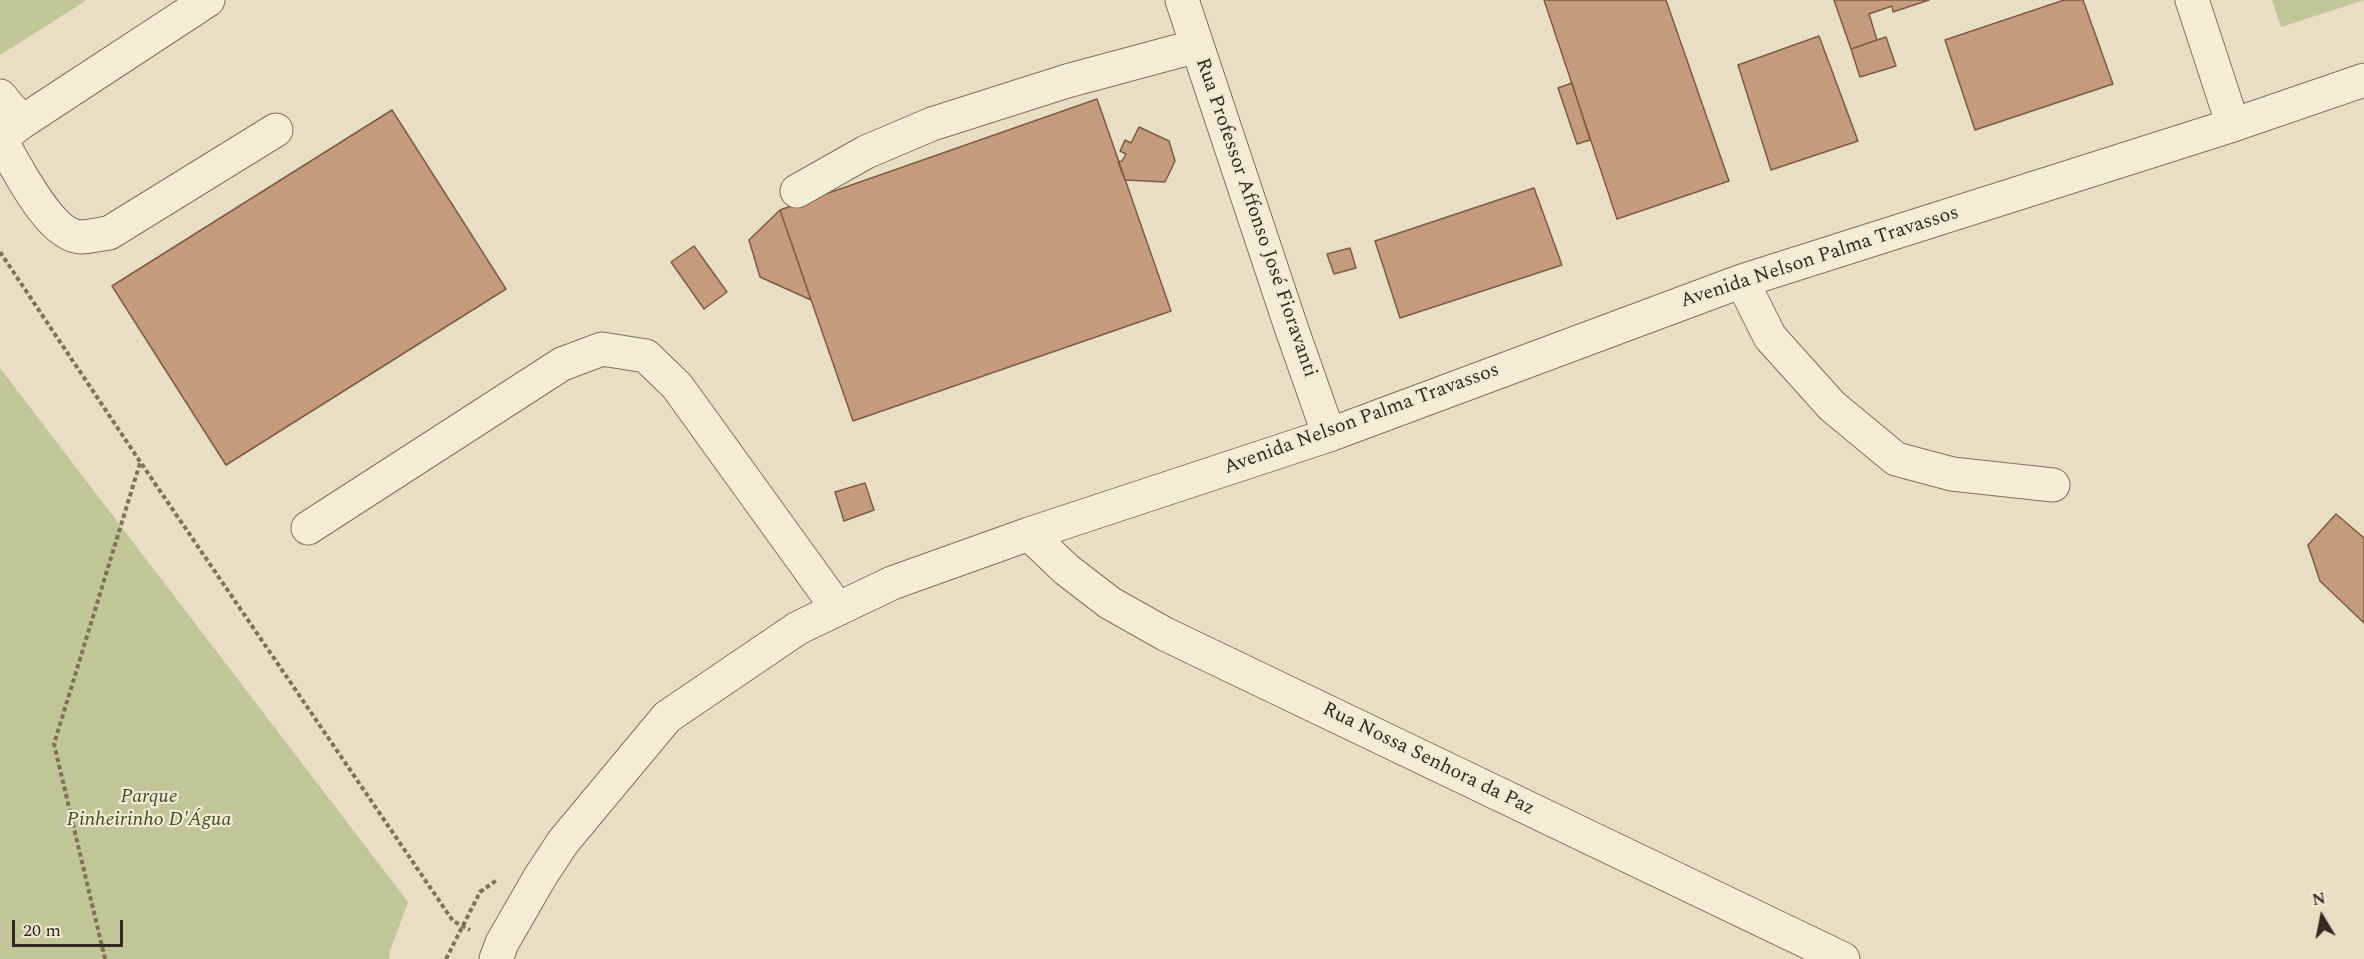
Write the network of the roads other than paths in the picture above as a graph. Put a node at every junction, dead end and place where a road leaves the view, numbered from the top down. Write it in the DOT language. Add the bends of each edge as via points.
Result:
graph roads {
  1 [pos="208,0"];
  2 [pos="1182,0"];
  3 [pos="2192,0"];
  4 [pos="1197,46"];
  5 [pos="2364,80"];
  6 [pos="0,96"];
  7 [pos="2233,124"];
  8 [pos="276,130"];
  9 [pos="11,131"];
  10 [pos="796,191"];
  11 [pos="1742,281"];
  12 [pos="1329,435"];
  13 [pos="2053,485"];
  14 [pos="308,528"];
  15 [pos="1029,534"];
  16 [pos="838,609"];
  17 [pos="499,951"];
  18 [pos="1843,959"];
  1 -- 9 [label="street"];
  2 -- 4 [label="street, Rua Professor Affonso José Fioravanti"];
  3 -- 7 [label="street"];
  4 -- 10 [label="street" via="1067,81 932,124 866,152"];
  4 -- 12 [label="street, Rua Professor Affonso José Fioravanti"];
  5 -- 7 [label="street, Avenida Nelson Palma Travassos"];
  6 -- 9 [label="street"];
  7 -- 11 [label="street, Avenida Nelson Palma Travassos"];
  8 -- 9 [label="street" via="109,233 80,237 65,232 47,215"];
  11 -- 12 [label="street, Avenida Nelson Palma Travassos"];
  11 -- 13 [label="street" via="1770,337 1832,406 1896,459 1952,474"];
  12 -- 15 [label="street, Avenida Nelson Palma Travassos"];
  14 -- 16 [label="street" via="562,363 602,350 646,356 677,386"];
  15 -- 16 [label="street, Avenida Nelson Palma Travassos" via="892,583"];
  15 -- 18 [label="street, Rua Nossa Senhora da Paz" via="1110,603 1165,633"];
  16 -- 17 [label="street, Avenida Nelson Palma Travassos" via="798,628 667,717 563,842"];
}
